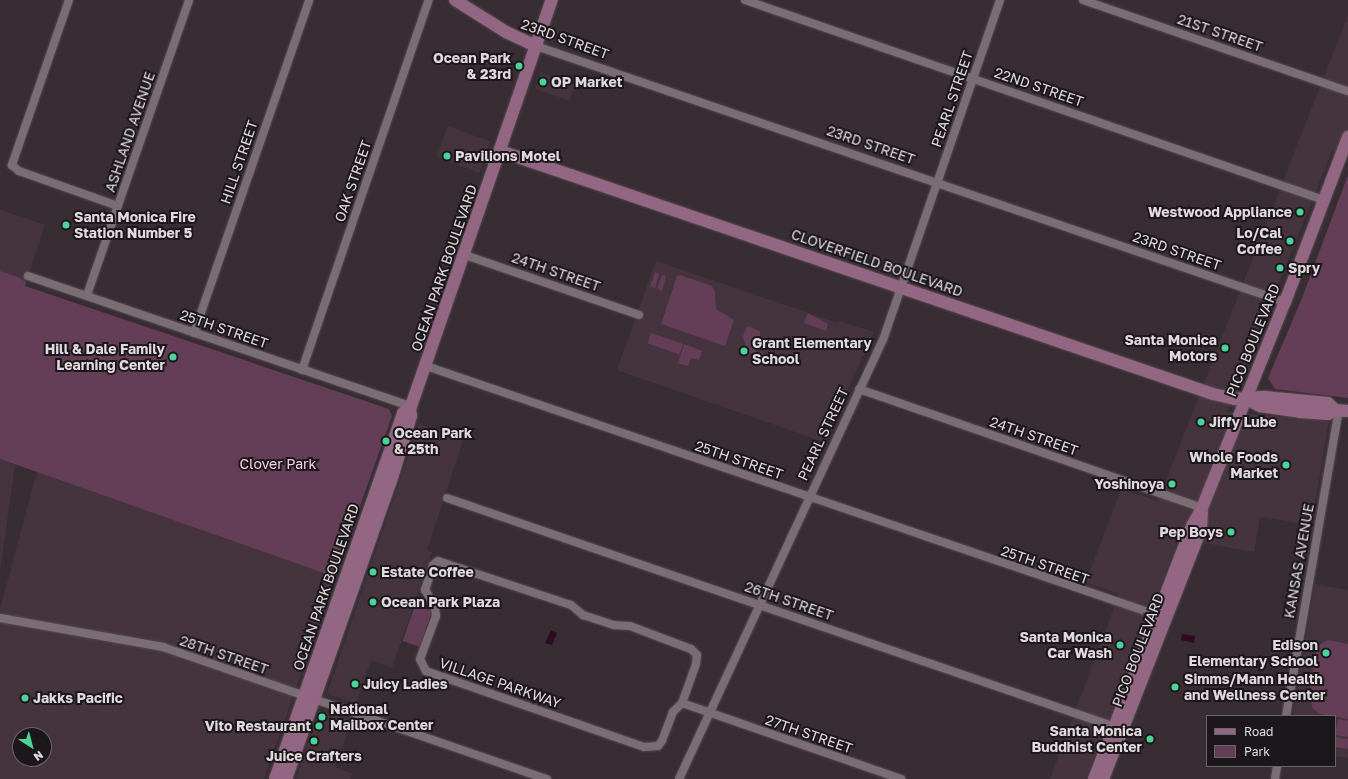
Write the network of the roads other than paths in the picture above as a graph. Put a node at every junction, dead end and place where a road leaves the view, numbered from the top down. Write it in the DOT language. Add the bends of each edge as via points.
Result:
graph roads {
  1 [pos="69,0"];
  2 [pos="189,0"];
  3 [pos="308,0"];
  4 [pos="429,0"];
  5 [pos="455,0"];
  6 [pos="552,0"];
  7 [pos="745,0"];
  8 [pos="1000,0"];
  9 [pos="1083,0"];
  10 [pos="536,46"];
  11 [pos="973,78"];
  12 [pos="1348,91"];
  13 [pos="1348,137"];
  14 [pos="500,151"];
  15 [pos="937,183"];
  16 [pos="1324,200"];
  17 [pos="118,206"];
  18 [pos="465,255"];
  19 [pos="28,276"];
  20 [pos="900,287"];
  21 [pos="87,295"];
  22 [pos="1285,302"];
  23 [pos="638,315"];
  24 [pos="194,333"];
  25 [pos="426,366"];
  26 [pos="302,370"];
  27 [pos="859,389"];
  28 [pos="1246,399"];
  29 [pos="411,408"];
  30 [pos="1341,410"];
  31 [pos="808,497"];
  32 [pos="447,498"];
  33 [pos="1202,508"];
  34 [pos="759,604"];
  35 [pos="1162,615"];
  36 [pos="0,618"];
  37 [pos="309,698"];
  38 [pos="682,703"];
  39 [pos="709,713"];
  40 [pos="1286,715"];
  41 [pos="1118,728"];
  42 [pos="1277,767"];
  43 [pos="275,779"];
  44 [pos="286,779"];
  45 [pos="547,779"];
  46 [pos="679,779"];
  47 [pos="901,779"];
  48 [pos="1094,779"];
  49 [pos="1103,779"];
  50 [pos="1275,779"];
  1 -- 17 [label="street" via="12,166 19,171"];
  2 -- 17 [label="street, ASHLAND AVENUE"];
  3 -- 24 [label="street, HILL STREET"];
  4 -- 26 [label="street, OAK STREET"];
  5 -- 10 [label="street, 23RD STREET" via="506,32"];
  6 -- 10 [label="street, OCEAN PARK BOULEVARD"];
  7 -- 11 [label="street, 22ND STREET"];
  8 -- 11 [label="street, PEARL STREET"];
  9 -- 12 [label="street, 21ST STREET"];
  10 -- 14 [label="street, OCEAN PARK BOULEVARD"];
  10 -- 15 [label="street, 23RD STREET"];
  11 -- 15 [label="street, PEARL STREET"];
  11 -- 16 [label="street, 22ND STREET"];
  13 -- 16 [label="street, PICO BOULEVARD"];
  14 -- 18 [label="street, OCEAN PARK BOULEVARD"];
  14 -- 20 [label="street, CLOVERFIELD BOULEVARD"];
  15 -- 20 [label="street, PEARL STREET"];
  15 -- 22 [label="street, 23RD STREET"];
  16 -- 22 [label="street, PICO BOULEVARD"];
  17 -- 21 [label="street, ASHLAND AVENUE"];
  18 -- 23 [label="street, 24TH STREET"];
  18 -- 25 [label="street, OCEAN PARK BOULEVARD"];
  19 -- 21 [label="street, 25TH STREET"];
  20 -- 27 [label="street, PEARL STREET" via="884,337"];
  20 -- 28 [label="street, CLOVERFIELD BOULEVARD" via="1206,392"];
  21 -- 24 [label="street, 25TH STREET"];
  22 -- 28 [label="street, PICO BOULEVARD"];
  24 -- 26 [label="street, 25TH STREET"];
  25 -- 29 [label="street, OCEAN PARK BOULEVARD"];
  25 -- 31 [label="street, 25TH STREET"];
  26 -- 29 [label="street, 25TH STREET"];
  27 -- 31 [label="street, PEARL STREET"];
  27 -- 33 [label="street, 24TH STREET"];
  28 -- 30 [label="street, CLOVERFIELD BOULEVARD" via="1260,406 1300,412 1328,414"];
  28 -- 33 [label="street, PICO BOULEVARD"];
  29 -- 37 [label="street, OCEAN PARK BOULEVARD" via="411,416 392,478"];
  30 -- 40 [label="street, KANSAS AVENUE"];
  31 -- 34 [label="street, PEARL STREET"];
  31 -- 35 [label="street, 25TH STREET"];
  32 -- 34 [label="street, 26TH STREET"];
  33 -- 35 [label="street, PICO BOULEVARD" via="1192,526"];
  34 -- 39 [label="street, PEARL STREET"];
  34 -- 41 [label="street, 26TH STREET"];
  35 -- 41 [label="street, PICO BOULEVARD"];
  36 -- 37 [label="street, 28TH STREET" via="163,647"];
  37 -- 43 [label="street, OCEAN PARK BOULEVARD"];
  37 -- 44 [label="street, OCEAN PARK BOULEVARD"];
  37 -- 45 [label="street, 28TH STREET"];
  38 -- 38 [label="street, VILLAGE PARKWAY" via="697,655 684,644 630,626 614,625 583,615 570,605 444,562 438,561 433,565 425,590 436,607 436,616 420,659 426,671 651,748 662,740 673,712"];
  38 -- 39 [label="street, 27TH STREET"];
  39 -- 46 [label="street, PEARL STREET"];
  39 -- 47 [label="street, 27TH STREET"];
  41 -- 48 [label="street, PICO BOULEVARD"];
  41 -- 49 [label="street, PICO BOULEVARD"];
  42 -- 50 [label="street"];
}
